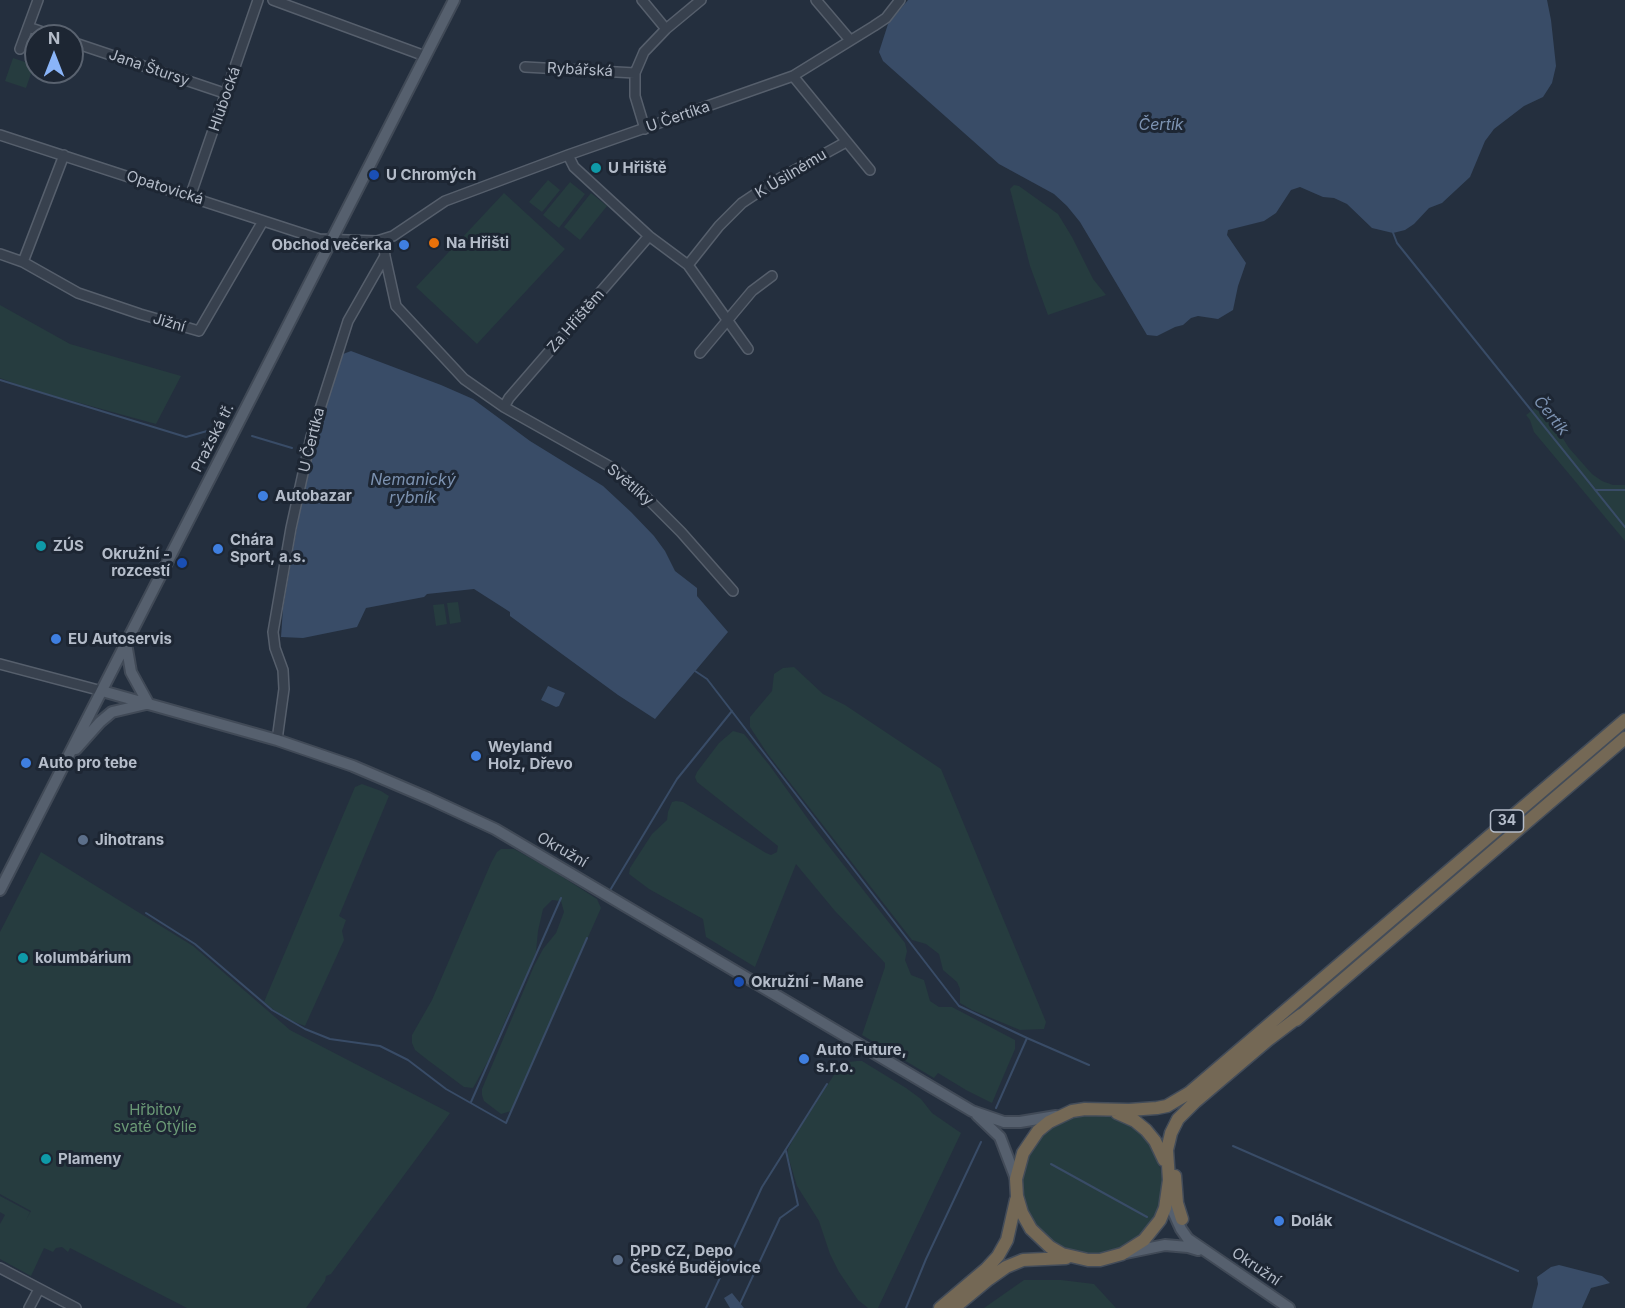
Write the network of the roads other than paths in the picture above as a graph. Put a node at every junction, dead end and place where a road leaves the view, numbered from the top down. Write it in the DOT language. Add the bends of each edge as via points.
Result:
graph roads {
  1 [pos="38,0"];
  2 [pos="258,0"];
  3 [pos="273,0"];
  4 [pos="454,0"];
  5 [pos="642,0"];
  6 [pos="701,0"];
  7 [pos="816,0"];
  8 [pos="900,0"];
  9 [pos="29,24"];
  10 [pos="666,29"];
  11 [pos="24,38"];
  12 [pos="850,40"];
  13 [pos="84,46"];
  14 [pos="20,49"];
  15 [pos="425,56"];
  16 [pos="525,68"];
  17 [pos="635,73"];
  18 [pos="793,76"];
  19 [pos="227,94"];
  20 [pos="645,129"];
  21 [pos="0,135"];
  22 [pos="846,142"];
  23 [pos="64,155"];
  24 [pos="568,155"];
  25 [pos="870,170"];
  26 [pos="190,197"];
  27 [pos="263,221"];
  28 [pos="649,236"];
  29 [pos="331,239"];
  30 [pos="383,240"];
  31 [pos="0,254"];
  32 [pos="385,256"];
  33 [pos="23,262"];
  34 [pos="688,265"];
  35 [pos="772,276"];
  36 [pos="729,321"];
  37 [pos="748,349"];
  38 [pos="700,353"];
  39 [pos="504,407"];
  40 [pos="733,591"];
  41 [pos="126,643"];
  42 [pos="0,664"];
  43 [pos="102,691"];
  44 [pos="148,703"];
  45 [pos="1625,720"];
  46 [pos="1625,738"];
  47 [pos="277,740"];
  48 [pos="67,761"];
  49 [pos="0,890"];
  50 [pos="1300,1015"];
  51 [pos="1110,1110"];
  52 [pos="972,1111"];
  53 [pos="1060,1115"];
  54 [pos="1166,1166"];
  55 [pos="1016,1179"];
  56 [pos="1017,1196"];
  57 [pos="1167,1198"];
  58 [pos="1182,1219"];
  59 [pos="1206,1252"];
  60 [pos="1122,1254"];
  61 [pos="1075,1258"];
  62 [pos="0,1268"];
  63 [pos="1233,1269"];
  64 [pos="39,1289"];
  65 [pos="29,1308"];
  66 [pos="76,1308"];
  67 [pos="940,1308"];
  68 [pos="954,1308"];
  69 [pos="1289,1308"];
  1 -- 9 [label="street"];
  2 -- 19 [label="street, Hlubocká"];
  3 -- 15 [label="street"];
  4 -- 15 [label="main road, Pražská tř."];
  5 -- 10 [label="street"];
  6 -- 10 [label="street, Rybářská"];
  7 -- 12 [label="street"];
  8 -- 12 [label="street, U Čertíka" via="886,18"];
  10 -- 17 [label="street, Rybářská" via="644,52"];
  11 -- 14 [label="street"];
  12 -- 18 [label="street, U Čertíka"];
  13 -- 19 [label="street, Jana Štursy"];
  15 -- 29 [label="main road, Pražská tř."];
  16 -- 17 [label="street, Rybářská"];
  17 -- 20 [label="street, Rybářská" via="635,96"];
  18 -- 20 [label="street, U Čertíka"];
  18 -- 22 [label="street"];
  19 -- 26 [label="street, Hlubocká"];
  20 -- 24 [label="street, U Čertíka"];
  21 -- 23 [label="street, Opatovická"];
  22 -- 25 [label="street"];
  22 -- 34 [label="street, K Úsilnému" via="775,180 742,203"];
  23 -- 26 [label="street, Opatovická"];
  23 -- 33 [label="street"];
  24 -- 28 [label="street" via="573,166"];
  24 -- 30 [label="street, U Čertíka" via="445,201"];
  26 -- 27 [label="street, Opatovická"];
  27 -- 29 [label="street, Opatovická"];
  27 -- 33 [label="street, Jižní" via="199,332 78,293"];
  28 -- 34 [label="street"];
  28 -- 39 [label="street, Za Hřištěm"];
  29 -- 30 [label="street, Opatovická"];
  29 -- 41 [label="main road, Pražská tř."];
  30 -- 32 [label="street"];
  31 -- 33 [label="street, Jižní"];
  32 -- 39 [label="street" via="396,306 464,379"];
  32 -- 47 [label="street, U Čertíka" via="348,321 309,446 273,632 284,670"];
  34 -- 36 [label="street"];
  35 -- 36 [label="street" via="752,291"];
  36 -- 37 [label="street"];
  36 -- 38 [label="street"];
  39 -- 40 [label="street, Světlíky" via="616,470 681,532"];
  41 -- 43 [label="main road, Pražská tř."];
  41 -- 44 [label="main road" via="131,672"];
  42 -- 43 [label="street"];
  43 -- 44 [label="main road, Okružní"];
  43 -- 48 [label="main road, Pražská tř."];
  44 -- 47 [label="main road, Okružní"];
  44 -- 48 [label="main road" via="112,712"];
  45 -- 51 [label="highway, 34" via="1189,1093 1167,1106"];
  46 -- 50 [label="highway, 34"];
  47 -- 52 [label="main road, Okružní" via="353,766 495,829"];
  48 -- 49 [label="main road, Pražská tř."];
  50 -- 54 [label="highway" via="1184,1112 1169,1139"];
  50 -- 58 [label="highway" via="1183,1125 1174,1162"];
  51 -- 53 [label="highway, 34" via="1085,1109"];
  51 -- 54 [label="highway, 34" via="1146,1130"];
  52 -- 53 [label="main road, Okružní" via="1004,1122"];
  52 -- 55 [label="main road, Okružní" via="1000,1137"];
  53 -- 55 [label="highway, 34" via="1030,1141"];
  54 -- 57 [label="highway, 34"];
  55 -- 56 [label="highway, 34"];
  56 -- 61 [label="highway, 34" via="1022,1213 1040,1239"];
  56 -- 67 [label="highway, 34" via="1007,1240 998,1256"];
  57 -- 59 [label="main road, Okružní" via="1188,1239"];
  57 -- 60 [label="highway, 34" via="1153,1231"];
  58 -- 63 [label="main road" via="1193,1236"];
  59 -- 60 [label="main road, Okružní" via="1165,1245"];
  59 -- 63 [label="main road, Okružní"];
  60 -- 61 [label="highway, 34" via="1100,1260"];
  61 -- 68 [label="highway, 34" via="1038,1258 1006,1267"];
  62 -- 64 [label="street"];
  63 -- 69 [label="main road, Okružní"];
  64 -- 65 [label="street"];
  64 -- 66 [label="street"];
}
